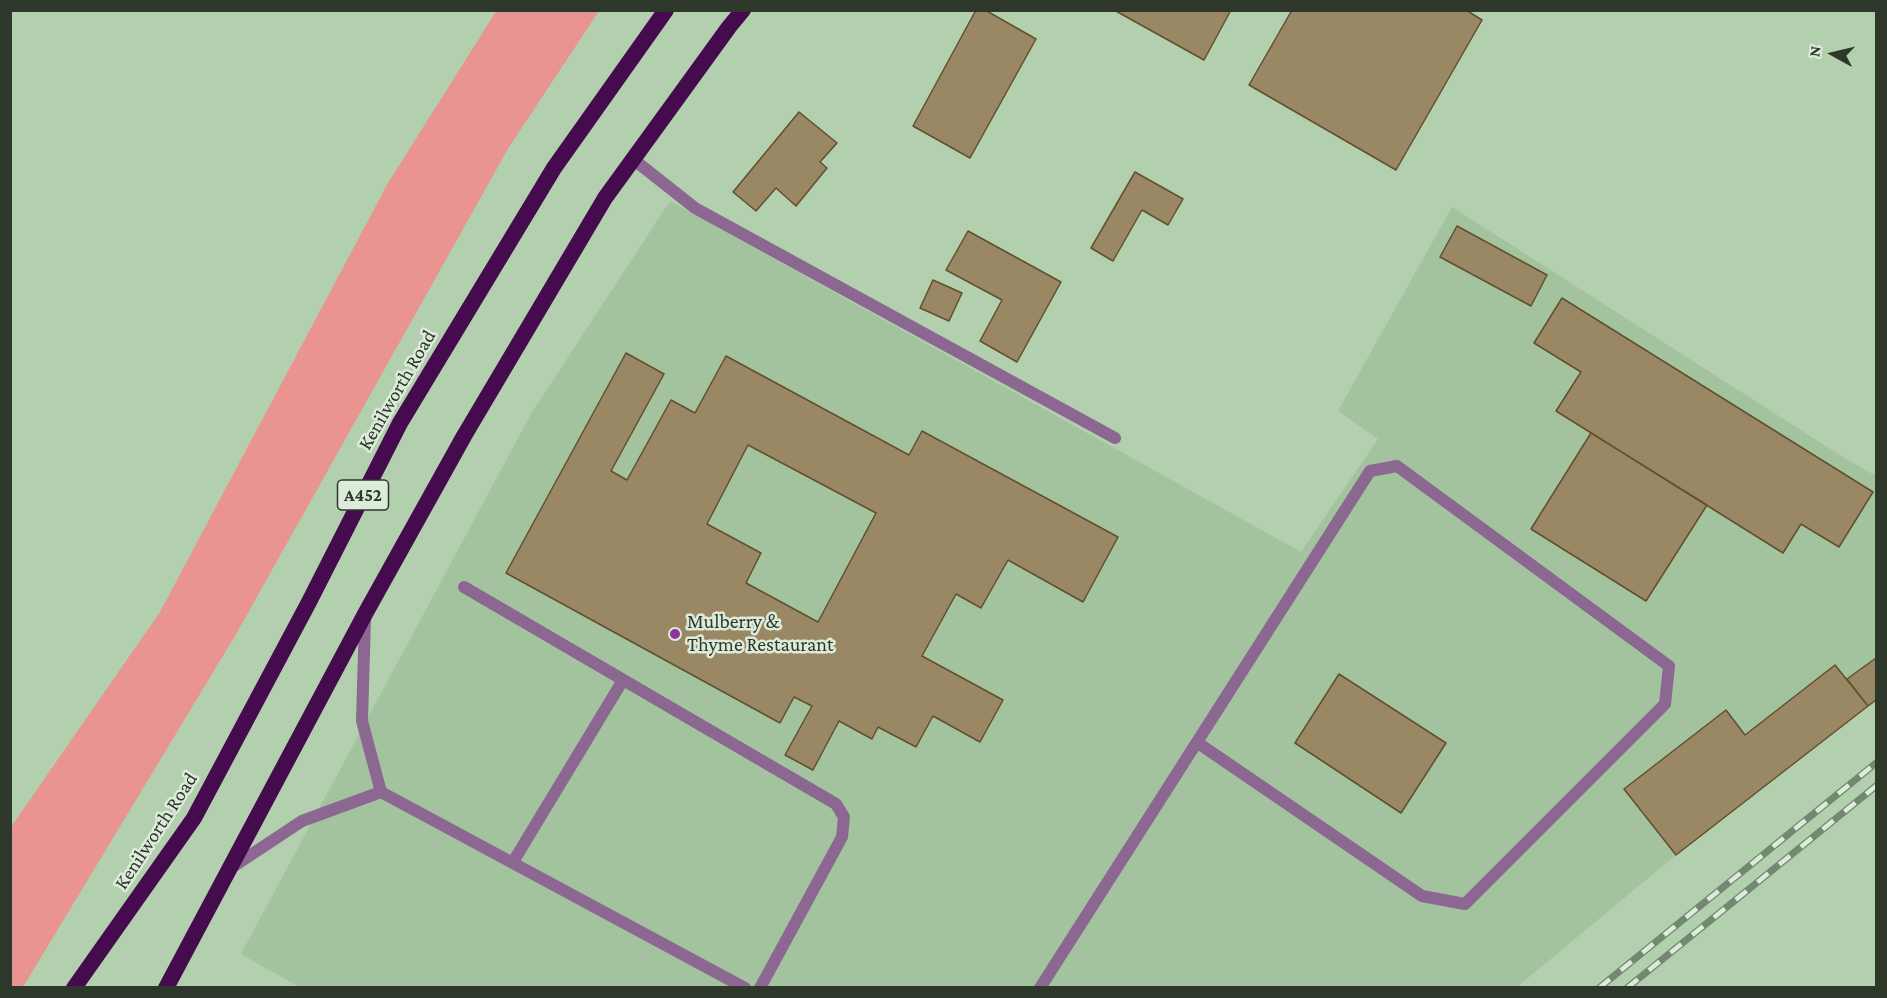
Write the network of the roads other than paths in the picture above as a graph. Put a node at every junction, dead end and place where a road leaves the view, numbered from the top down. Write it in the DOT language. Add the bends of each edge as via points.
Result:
graph roads {
  1 [pos="666,10"];
  2 [pos="743,10"];
  3 [pos="633,159"];
  4 [pos="1115,438"];
  5 [pos="464,587"];
  6 [pos="365,614"];
  7 [pos="623,680"];
  8 [pos="1198,743"];
  9 [pos="381,792"];
  10 [pos="513,862"];
  11 [pos="228,870"];
  12 [pos="74,987"];
  13 [pos="166,987"];
  14 [pos="745,987"];
  15 [pos="760,987"];
  16 [pos="1040,987"];
  1 -- 12 [label="highway, Kenilworth Road / A452" via="554,168 400,423 194,818"];
  2 -- 3 [label="highway"];
  3 -- 4 [label="lane" via="695,208"];
  3 -- 6 [label="highway" via="605,198 464,436"];
  5 -- 7 [label="lane"];
  6 -- 9 [label="lane" via="362,721"];
  6 -- 11 [label="highway"];
  7 -- 10 [label="lane"];
  7 -- 15 [label="lane" via="836,804 844,817 842,837"];
  8 -- 8 [label="lane" via="1422,896 1465,904 1665,704 1669,666 1396,466 1370,471"];
  8 -- 16 [label="lane"];
  9 -- 10 [label="lane"];
  9 -- 11 [label="lane" via="302,821"];
  10 -- 14 [label="lane"];
  11 -- 13 [label="highway"];
}
